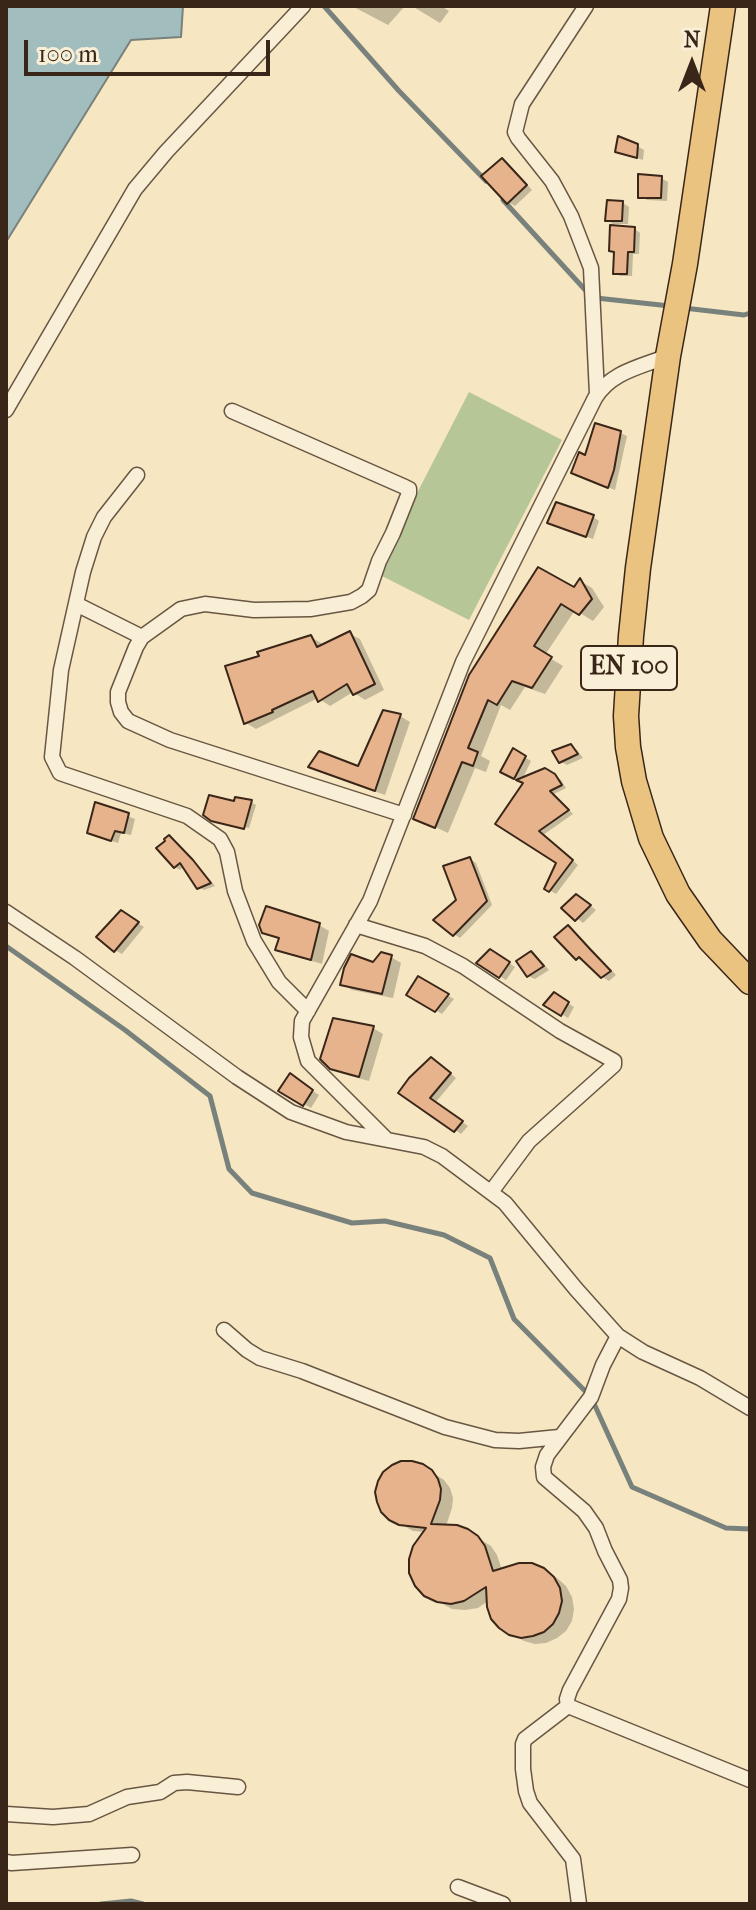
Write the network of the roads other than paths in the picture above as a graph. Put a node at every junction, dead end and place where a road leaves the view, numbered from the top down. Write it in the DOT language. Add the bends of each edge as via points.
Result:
graph roads {
  1 [pos="303,6"];
  2 [pos="586,6"];
  3 [pos="723,6"];
  4 [pos="668,356"];
  5 [pos="597,394"];
  6 [pos="6,410"];
  7 [pos="232,411"];
  8 [pos="137,475"];
  9 [pos="76,604"];
  10 [pos="142,637"];
  11 [pos="404,815"];
  12 [pos="6,912"];
  13 [pos="356,925"];
  14 [pos="750,982"];
  15 [pos="308,1011"];
  16 [pos="387,1139"];
  17 [pos="491,1192"];
  18 [pos="224,1330"];
  19 [pos="618,1336"];
  20 [pos="750,1408"];
  21 [pos="559,1437"];
  22 [pos="568,1706"];
  23 [pos="750,1780"];
  24 [pos="238,1787"];
  25 [pos="6,1814"];
  26 [pos="132,1855"];
  27 [pos="6,1862"];
  28 [pos="458,1887"];
  29 [pos="503,1904"];
  30 [pos="579,1904"];
  1 -- 6 [label="street" via="135,189"];
  2 -- 5 [label="street" via="522,104 515,132 552,181 591,268"];
  3 -- 4 [label="main road, EN 100"];
  4 -- 5 [label="street" via="615,376"];
  4 -- 14 [label="main road, EN 100" via="635,595 628,747 651,838 678,894 710,940"];
  5 -- 11 [label="street" via="463,662"];
  7 -- 10 [label="street" via="409,489 393,533 369,590 351,602 254,610 205,604 181,609"];
  8 -- 9 [label="street" via="94,537"];
  9 -- 10 [label="street"];
  9 -- 15 [label="street" via="61,670 54,764 60,773 187,816 220,839 254,941 279,982"];
  10 -- 11 [label="street" via="118,692 128,721 170,740"];
  11 -- 13 [label="street"];
  12 -- 16 [label="street" via="291,1112 346,1132"];
  13 -- 15 [label="street"];
  13 -- 17 [label="street" via="425,946 463,966 614,1061 529,1141"];
  15 -- 16 [label="street" via="301,1037 308,1061"];
  16 -- 17 [label="street" via="442,1156"];
  17 -- 19 [label="street"];
  18 -- 21 [label="street" via="260,1358 445,1427 495,1440"];
  19 -- 20 [label="street"];
  19 -- 21 [label="street" via="591,1397"];
  21 -- 22 [label="street" via="547,1455 544,1477 596,1528 621,1588 570,1690"];
  22 -- 23 [label="street"];
  22 -- 30 [label="street" via="525,1739 523,1769 530,1803 573,1859"];
  24 -- 25 [label="street" via="174,1783 89,1814"];
  26 -- 27 [label="street"];
  28 -- 29 [label="street"];
}
